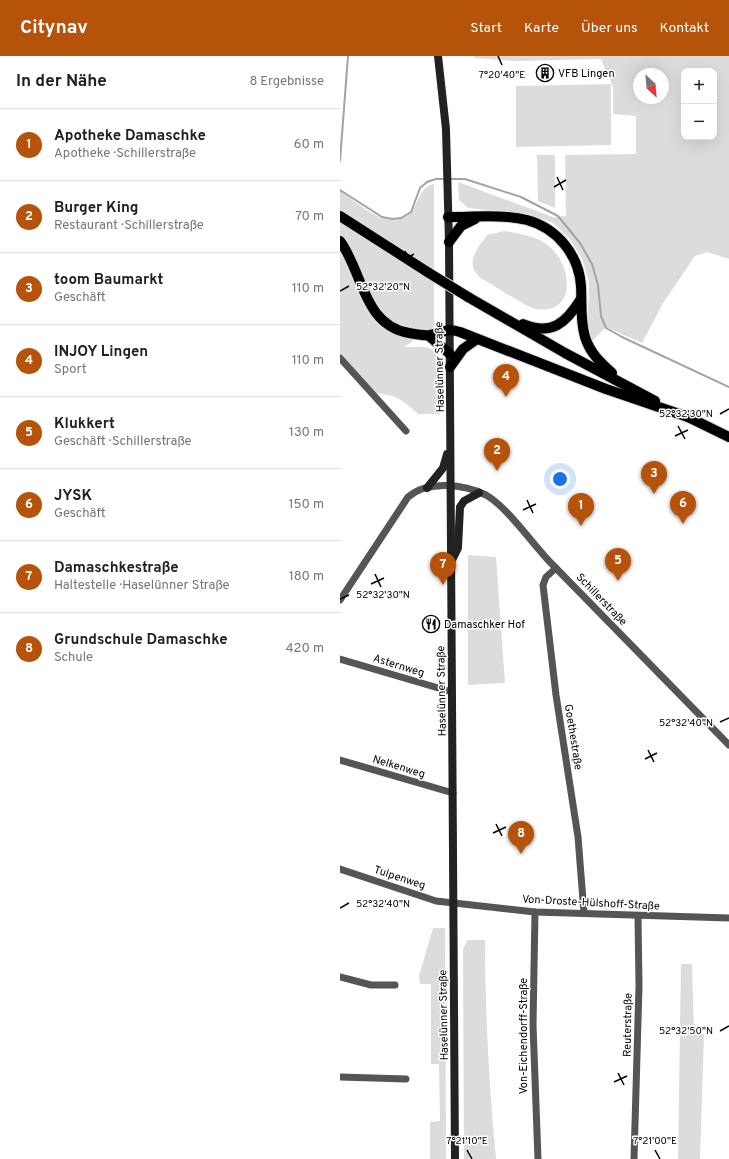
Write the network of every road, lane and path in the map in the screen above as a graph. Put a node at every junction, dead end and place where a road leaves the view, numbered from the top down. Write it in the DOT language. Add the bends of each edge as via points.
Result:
graph roads {
  1 [pos="438,56"];
  2 [pos="442,56"];
  3 [pos="439,65"];
  4 [pos="340,216"];
  5 [pos="448,217"];
  6 [pos="478,217"];
  7 [pos="340,241"];
  8 [pos="449,242"];
  9 [pos="581,299"];
  10 [pos="493,311"];
  11 [pos="449,329"];
  12 [pos="429,336"];
  13 [pos="477,339"];
  14 [pos="450,354"];
  15 [pos="340,358"];
  16 [pos="450,368"];
  17 [pos="625,385"];
  18 [pos="690,418"];
  19 [pos="406,431"];
  20 [pos="729,438"];
  21 [pos="450,443"];
  22 [pos="450,486"];
  23 [pos="427,488"];
  24 [pos="479,493"];
  25 [pos="451,563"];
  26 [pos="556,568"];
  27 [pos="340,600"];
  28 [pos="340,659"];
  29 [pos="452,692"];
  30 [pos="729,745"];
  31 [pos="340,760"];
  32 [pos="453,793"];
  33 [pos="340,869"];
  34 [pos="453,904"];
  35 [pos="535,912"];
  36 [pos="584,914"];
  37 [pos="638,916"];
  38 [pos="729,918"];
  39 [pos="340,978"];
  40 [pos="395,985"];
  41 [pos="340,1078"];
  42 [pos="406,1079"];
  43 [pos="455,1159"];
  44 [pos="538,1159"];
  45 [pos="634,1159"];
  1 -- 3 [label="street, Haselünner Straße"];
  2 -- 3 [label="street"];
  3 -- 5 [label="street, Haselünner Straße" via="446,129"];
  4 -- 10 [label="main road, bridge"];
  5 -- 6 [label="main road"];
  5 -- 8 [label="street, Haselünner Straße"];
  6 -- 8 [label="main road" via="461,226"];
  6 -- 9 [label="main road" via="527,220 542,225 556,235 578,268"];
  7 -- 12 [label="main road" via="370,304 384,324 395,330"];
  8 -- 11 [label="street, Haselünner Straße"];
  9 -- 10 [label="main road" via="567,319 550,328 532,327"];
  9 -- 17 [label="main road" via="582,325 590,348 602,365"];
  10 -- 17 [label="main road"];
  11 -- 12 [label="main road"];
  11 -- 13 [label="main road"];
  11 -- 14 [label="street, Haselünner Straße"];
  12 -- 14 [label="main road"];
  13 -- 16 [label="main road" via="463,349"];
  13 -- 18 [label="main road" via="606,389"];
  14 -- 16 [label="street, Haselünner Straße"];
  15 -- 19 [label="street"];
  16 -- 21 [label="street, Haselünner Straße"];
  17 -- 18 [label="main road"];
  18 -- 20 [label="main road"];
  21 -- 22 [label="street, Haselünner Straße"];
  21 -- 23 [label="street" via="443,468"];
  22 -- 23 [label="street, Schillerstraße"];
  22 -- 24 [label="street, Schillerstraße" via="463,487"];
  22 -- 25 [label="street, Haselünner Straße"];
  23 -- 27 [label="street, Schillerstraße" via="408,497"];
  24 -- 25 [label="street" via="464,501 460,507 458,548"];
  24 -- 26 [label="street, Schillerstraße" via="487,496 502,509"];
  25 -- 29 [label="street, Haselünner Straße"];
  26 -- 30 [label="street, Schillerstraße"];
  26 -- 36 [label="street, Goethestraße" via="546,577 543,585 556,695 578,837"];
  28 -- 29 [label="street, Asternweg"];
  29 -- 32 [label="street, Haselünner Straße"];
  31 -- 32 [label="street, Nelkenweg"];
  32 -- 34 [label="street, Haselünner Straße"];
  33 -- 34 [label="street, Tulpenweg" via="436,901"];
  34 -- 35 [label="street, Von-Droste-Hülshoff-Straße"];
  34 -- 43 [label="street, Haselünner Straße"];
  35 -- 36 [label="street, Von-Droste-Hülshoff-Straße"];
  35 -- 44 [label="street, Von-Eichendorff-Straße" via="533,1025"];
  36 -- 37 [label="street, Von-Droste-Hülshoff-Straße"];
  37 -- 38 [label="street, Von-Droste-Hülshoff-Straße"];
  37 -- 45 [label="street, Reuterstraße" via="639,994"];
  39 -- 40 [label="street" via="371,985"];
  41 -- 42 [label="street"];
}
